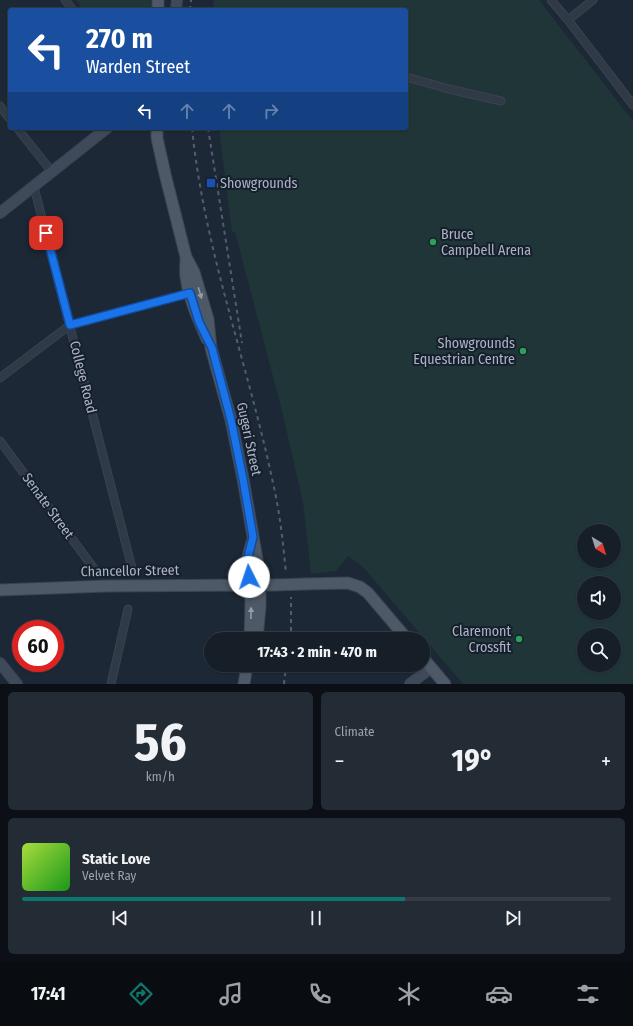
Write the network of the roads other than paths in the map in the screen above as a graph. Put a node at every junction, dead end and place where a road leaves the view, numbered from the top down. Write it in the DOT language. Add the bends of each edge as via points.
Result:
graph roads {
  1 [pos="65,0"];
  2 [pos="551,0"];
  3 [pos="593,0"];
  4 [pos="71,8"];
  5 [pos="568,20"];
  6 [pos="408,78"];
  7 [pos="501,101"];
  8 [pos="633,105"];
  9 [pos="0,106"];
  10 [pos="8,116"];
  11 [pos="19,130"];
  12 [pos="104,130"];
  13 [pos="157,130"];
  14 [pos="52,172"];
  15 [pos="34,187"];
  16 [pos="0,213"];
  17 [pos="186,256"];
  18 [pos="190,293"];
  19 [pos="70,325"];
  20 [pos="212,348"];
  21 [pos="0,378"];
  22 [pos="0,441"];
  23 [pos="132,568"];
  24 [pos="95,570"];
  25 [pos="255,586"];
  26 [pos="0,590"];
  27 [pos="128,609"];
  28 [pos="250,632"];
  29 [pos="258,632"];
  30 [pos="401,632"];
  31 [pos="0,663"];
  32 [pos="431,668"];
  33 [pos="246,672"];
  34 [pos="253,672"];
  35 [pos="17,684"];
  36 [pos="111,684"];
  37 [pos="244,684"];
  38 [pos="252,684"];
  39 [pos="410,684"];
  40 [pos="445,684"];
  1 -- 4 [label="street"];
  2 -- 5 [label="street"];
  3 -- 5 [label="street"];
  5 -- 8 [label="street"];
  6 -- 7 [label="street"];
  9 -- 10 [label="street"];
  11 -- 14 [label="street"];
  12 -- 14 [label="street"];
  13 -- 17 [label="main road, Gugeri Street" via="165,174"];
  14 -- 15 [label="street"];
  15 -- 16 [label="street"];
  15 -- 19 [label="street, College Road"];
  17 -- 18 [label="main road, Gugeri Street" via="186,275"];
  17 -- 20 [label="main road, Gugeri Street, one-way" via="194,272 208,319"];
  18 -- 19 [label="street"];
  18 -- 20 [label="main road, Gugeri Street" via="199,322"];
  19 -- 21 [label="street"];
  19 -- 23 [label="street, College Road"];
  20 -- 25 [label="main road, Gugeri Street" via="233,428 243,479 253,537 248,557"];
  22 -- 24 [label="street, Senate Street"];
  25 -- 26 [label="main road, Chancellor Street" via="107,586"];
  28 -- 25 [label="main road, Gugeri Street, one-way"];
  25 -- 29 [label="main road, Gugeri Street" via="260,607"];
  25 -- 30 [label="main road, Chancellor Street, bridge" via="348,584 360,587 368,592"];
  27 -- 36 [label="street"];
  31 -- 35 [label="street"];
  32 -- 39 [label="street"];
  32 -- 40 [label="main road"];
  33 -- 37 [label="main road"];
  34 -- 38 [label="main road"];
}
